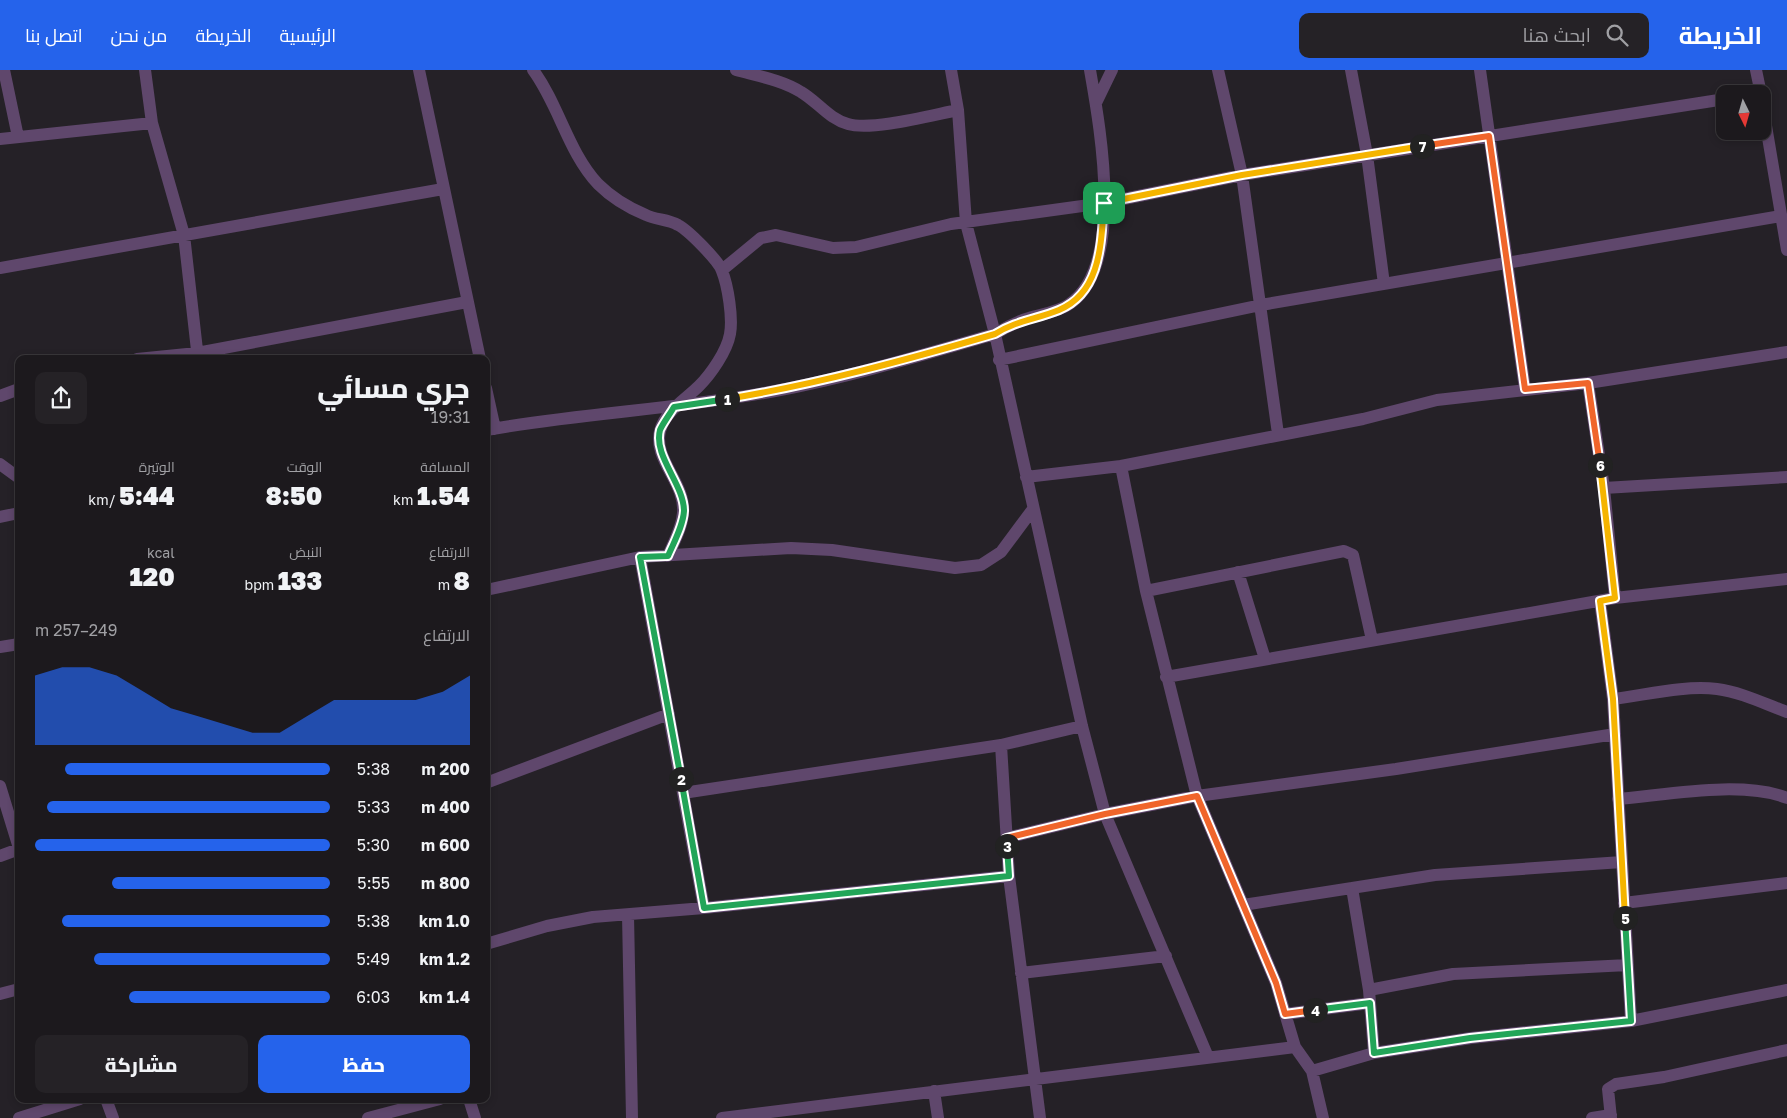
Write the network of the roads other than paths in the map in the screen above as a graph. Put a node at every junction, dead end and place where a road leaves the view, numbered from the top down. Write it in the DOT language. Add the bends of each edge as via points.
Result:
graph roads {
  1 [pos="4,70"];
  2 [pos="145,70"];
  3 [pos="419,70"];
  4 [pos="532,70"];
  5 [pos="736,70"];
  6 [pos="951,70"];
  7 [pos="1090,70"];
  8 [pos="1112,70"];
  9 [pos="1218,70"];
  10 [pos="1352,70"];
  11 [pos="1480,70"];
  12 [pos="1756,70"];
  13 [pos="1758,85"];
  14 [pos="1716,99"];
  15 [pos="1096,104"];
  16 [pos="958,110"];
  17 [pos="152,123"];
  18 [pos="1489,136"];
  19 [pos="18,137"];
  20 [pos="0,139"];
  21 [pos="1770,140"];
  22 [pos="1367,155"];
  23 [pos="1242,175"];
  24 [pos="443,189"];
  25 [pos="1782,189"];
  26 [pos="1104,203"];
  27 [pos="1781,216"];
  28 [pos="966,223"];
  29 [pos="184,235"];
  30 [pos="1787,250"];
  31 [pos="1506,263"];
  32 [pos="0,268"];
  33 [pos="722,270"];
  34 [pos="1384,284"];
  35 [pos="467,302"];
  36 [pos="1261,305"];
  37 [pos="995,334"];
  38 [pos="1787,352"];
  39 [pos="198,355"];
  40 [pos="203,355"];
  41 [pos="479,355"];
  42 [pos="1000,360"];
  43 [pos="1588,383"];
  44 [pos="1525,389"];
  45 [pos="15,390"];
  46 [pos="0,396"];
  47 [pos="674,407"];
  48 [pos="491,429"];
  49 [pos="1278,434"];
  50 [pos="0,464"];
  51 [pos="1121,466"];
  52 [pos="15,475"];
  53 [pos="1026,477"];
  54 [pos="1787,477"];
  55 [pos="1604,488"];
  56 [pos="1033,509"];
  57 [pos="15,515"];
  58 [pos="0,517"];
  59 [pos="668,556"];
  60 [pos="640,557"];
  61 [pos="1238,572"];
  62 [pos="1787,579"];
  63 [pos="490,589"];
  64 [pos="1146,591"];
  65 [pos="1615,598"];
  66 [pos="1600,601"];
  67 [pos="1372,640"];
  68 [pos="15,645"];
  69 [pos="0,647"];
  70 [pos="1264,659"];
  71 [pos="1166,677"];
  72 [pos="1613,699"];
  73 [pos="1787,712"];
  74 [pos="669,714"];
  75 [pos="1082,726"];
  76 [pos="1615,734"];
  77 [pos="1001,745"];
  78 [pos="490,781"];
  79 [pos="0,786"];
  80 [pos="683,793"];
  81 [pos="1197,796"];
  82 [pos="1787,798"];
  83 [pos="1618,799"];
  84 [pos="1105,814"];
  85 [pos="15,835"];
  86 [pos="1006,838"];
  87 [pos="15,850"];
  88 [pos="0,856"];
  89 [pos="1622,862"];
  90 [pos="1009,876"];
  91 [pos="1787,883"];
  92 [pos="1352,888"];
  93 [pos="1624,902"];
  94 [pos="1243,905"];
  95 [pos="704,908"];
  96 [pos="628,915"];
  97 [pos="490,943"];
  98 [pos="1166,956"];
  99 [pos="1628,965"];
  100 [pos="1021,973"];
  101 [pos="15,990"];
  102 [pos="1369,990"];
  103 [pos="1787,990"];
  104 [pos="0,994"];
  105 [pos="1370,1003"];
  106 [pos="1285,1014"];
  107 [pos="1631,1021"];
  108 [pos="1296,1047"];
  109 [pos="1787,1050"];
  110 [pos="1374,1053"];
  111 [pos="1208,1058"];
  112 [pos="1312,1071"];
  113 [pos="1034,1078"];
  114 [pos="934,1091"];
  115 [pos="67,1103"];
  116 [pos="107,1103"];
  117 [pos="425,1103"];
  118 [pos="471,1103"];
  119 [pos="1611,1117"];
  120 [pos="19,1118"];
  121 [pos="113,1118"];
  122 [pos="368,1118"];
  123 [pos="475,1118"];
  124 [pos="632,1118"];
  125 [pos="722,1118"];
  126 [pos="938,1118"];
  127 [pos="1040,1118"];
  128 [pos="1323,1118"];
  129 [pos="1592,1118"];
  1 -- 19 [label="street"];
  2 -- 17 [label="street"];
  3 -- 24 [label="street"];
  4 -- 33 [label="street" via="578,156 598,184 647,216 678,224"];
  5 -- 16 [label="street" via="801,92 837,120 850,125 867,126"];
  6 -- 16 [label="street"];
  7 -- 15 [label="street"];
  8 -- 15 [label="street"];
  9 -- 23 [label="street"];
  10 -- 22 [label="street"];
  11 -- 18 [label="street"];
  12 -- 13 [label="street"];
  14 -- 18 [label="street"];
  15 -- 26 [label="street" via="1103,146"];
  16 -- 28 [label="street"];
  17 -- 19 [label="street"];
  17 -- 29 [label="street"];
  18 -- 22 [label="street"];
  18 -- 31 [label="street"];
  19 -- 20 [label="street"];
  21 -- 25 [label="street"];
  22 -- 23 [label="street"];
  22 -- 34 [label="street"];
  23 -- 26 [label="street"];
  23 -- 36 [label="street"];
  24 -- 29 [label="street"];
  24 -- 35 [label="street"];
  25 -- 27 [label="street"];
  26 -- 28 [label="street"];
  26 -- 37 [label="street" via="1100,254 1095,272 1082,292 1058,310 1009,325"];
  27 -- 30 [label="street"];
  27 -- 31 [label="street"];
  28 -- 33 [label="street" via="856,247 832,248 776,235 762,238 749,246"];
  28 -- 37 [label="street"];
  29 -- 32 [label="street"];
  29 -- 39 [label="street"];
  31 -- 34 [label="street"];
  31 -- 44 [label="street"];
  33 -- 47 [label="street" via="731,315 730,335 721,355 700,384"];
  34 -- 36 [label="street"];
  35 -- 40 [label="street"];
  35 -- 41 [label="street"];
  36 -- 42 [label="street"];
  36 -- 49 [label="street"];
  37 -- 42 [label="street"];
  37 -- 47 [label="street" via="853,374 775,391"];
  38 -- 43 [label="street"];
  42 -- 53 [label="street"];
  43 -- 44 [label="street"];
  43 -- 55 [label="street"];
  44 -- 49 [label="street" via="1437,400 1363,419"];
  45 -- 46 [label="street"];
  47 -- 48 [label="street"];
  47 -- 59 [label="street" via="660,429 659,441 680,491 684,512"];
  49 -- 51 [label="street"];
  50 -- 52 [label="street"];
  51 -- 53 [label="street"];
  51 -- 64 [label="street"];
  53 -- 56 [label="street"];
  54 -- 55 [label="street"];
  55 -- 65 [label="street"];
  56 -- 59 [label="street" via="1001,552 981,565 955,568 791,548"];
  56 -- 75 [label="street"];
  57 -- 58 [label="street"];
  59 -- 60 [label="street"];
  60 -- 63 [label="street"];
  60 -- 74 [label="street"];
  61 -- 64 [label="street"];
  61 -- 67 [label="street" via="1332,552 1344,551 1353,555"];
  61 -- 70 [label="street"];
  62 -- 65 [label="street"];
  64 -- 71 [label="street"];
  65 -- 66 [label="street"];
  66 -- 67 [label="street"];
  66 -- 72 [label="street"];
  67 -- 70 [label="street"];
  68 -- 69 [label="street"];
  70 -- 71 [label="street"];
  71 -- 81 [label="street"];
  72 -- 73 [label="street" via="1695,688 1717,689"];
  72 -- 76 [label="street"];
  74 -- 78 [label="street"];
  74 -- 80 [label="street"];
  75 -- 77 [label="street"];
  75 -- 84 [label="street"];
  76 -- 81 [label="street"];
  76 -- 83 [label="street"];
  77 -- 80 [label="street"];
  77 -- 86 [label="street"];
  79 -- 85 [label="street"];
  80 -- 95 [label="street"];
  81 -- 84 [label="street"];
  81 -- 94 [label="street"];
  82 -- 83 [label="street" via="1723,790"];
  83 -- 89 [label="street"];
  84 -- 86 [label="street"];
  84 -- 98 [label="street"];
  86 -- 90 [label="street"];
  87 -- 88 [label="street"];
  89 -- 92 [label="street" via="1435,875"];
  89 -- 93 [label="street"];
  90 -- 95 [label="street"];
  90 -- 100 [label="street"];
  91 -- 93 [label="street"];
  92 -- 94 [label="street"];
  92 -- 102 [label="street"];
  93 -- 99 [label="street"];
  94 -- 106 [label="street" via="1276,983"];
  95 -- 96 [label="street"];
  96 -- 97 [label="street" via="593,917 547,926"];
  96 -- 124 [label="street"];
  98 -- 100 [label="street"];
  98 -- 111 [label="street"];
  99 -- 102 [label="street" via="1453,974"];
  99 -- 107 [label="street"];
  100 -- 113 [label="street"];
  101 -- 104 [label="street"];
  102 -- 105 [label="street"];
  103 -- 107 [label="street"];
  105 -- 106 [label="street"];
  105 -- 110 [label="street"];
  106 -- 108 [label="street"];
  107 -- 110 [label="street" via="1470,1038"];
  108 -- 111 [label="street"];
  108 -- 112 [label="street"];
  109 -- 119 [label="street" via="1616,1084 1608,1089"];
  110 -- 112 [label="street"];
  111 -- 113 [label="street"];
  112 -- 128 [label="street"];
  113 -- 114 [label="street"];
  113 -- 127 [label="street"];
  114 -- 125 [label="street"];
  114 -- 126 [label="street"];
  115 -- 120 [label="street"];
  116 -- 121 [label="street"];
  117 -- 122 [label="street"];
  118 -- 123 [label="street"];
  119 -- 129 [label="street"];
}
